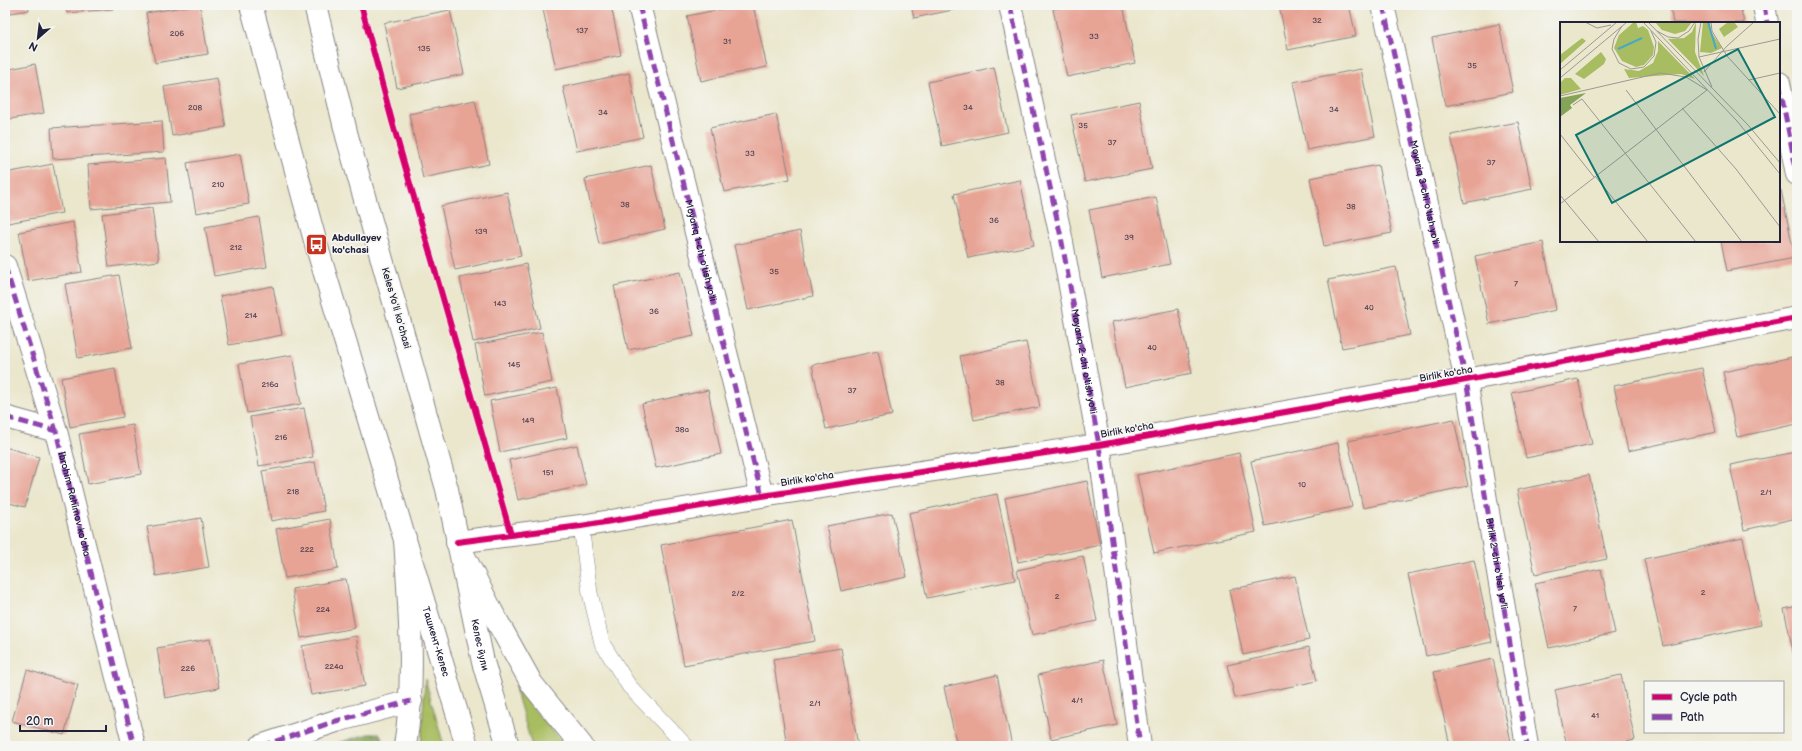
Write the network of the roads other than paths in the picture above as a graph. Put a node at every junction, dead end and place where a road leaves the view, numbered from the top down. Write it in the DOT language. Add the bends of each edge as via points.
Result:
graph roads {
  1 [pos="251,5"];
  2 [pos="315,5"];
  3 [pos="639,5"];
  4 [pos="1010,5"];
  5 [pos="1382,5"];
  6 [pos="1764,5"];
  7 [pos="1767,22"];
  8 [pos="1780,88"];
  9 [pos="1797,174"];
  10 [pos="5,266"];
  11 [pos="1797,318"];
  12 [pos="1466,380"];
  13 [pos="5,417"];
  14 [pos="56,431"];
  15 [pos="1099,445"];
  16 [pos="762,496"];
  17 [pos="581,526"];
  18 [pos="405,538"];
  19 [pos="457,542"];
  20 [pos="411,701"];
  21 [pos="134,746"];
  22 [pos="262,746"];
  23 [pos="405,746"];
  24 [pos="467,746"];
  25 [pos="508,746"];
  26 [pos="582,746"];
  27 [pos="686,746"];
  28 [pos="1140,746"];
  29 [pos="1527,746"];
  1 -- 18 [label="main road" via="316,244"];
  2 -- 19 [label="main road, Keles Yoʻli koʻchasi" via="347,136 447,489"];
  3 -- 16 [label="main road, Moyariq 1-chi o'tish yo'li"];
  4 -- 15 [label="main road, Moyariq 2-chi o'tish yo'li" via="1061,237"];
  5 -- 12 [label="main road, Moyariq 3-chi o'tish yo'li"];
  6 -- 7 [label="main road"];
  8 -- 9 [label="main road"];
  10 -- 14 [label="main road, Ibrohim Rahimov ko'cha"];
  11 -- 12 [label="main road, Birlik ko'cha"];
  12 -- 15 [label="main road, Birlik ko'cha"];
  12 -- 29 [label="main road, Birlik 2-chi o'tish yo'li"];
  13 -- 14 [label="main road"];
  14 -- 21 [label="main road, Ibrohim Rahimov ko'cha"];
  15 -- 16 [label="main road, Birlik ko'cha"];
  15 -- 28 [label="main road, Moyariq 2-chi o'tish yo'li"];
  16 -- 17 [label="main road, Birlik ko'cha"];
  17 -- 19 [label="main road, Birlik ko'cha"];
  17 -- 27 [label="lane" via="590,593 602,643 629,686"];
  18 -- 20 [label="main road" via="411,632"];
  18 -- 24 [label="main road, Ташкент-Келес"];
  19 -- 25 [label="main road, Келес йули" via="483,662"];
  19 -- 26 [label="main road" via="532,684"];
  20 -- 22 [label="main road" via="336,721"];
  20 -- 23 [label="main road"];
}
